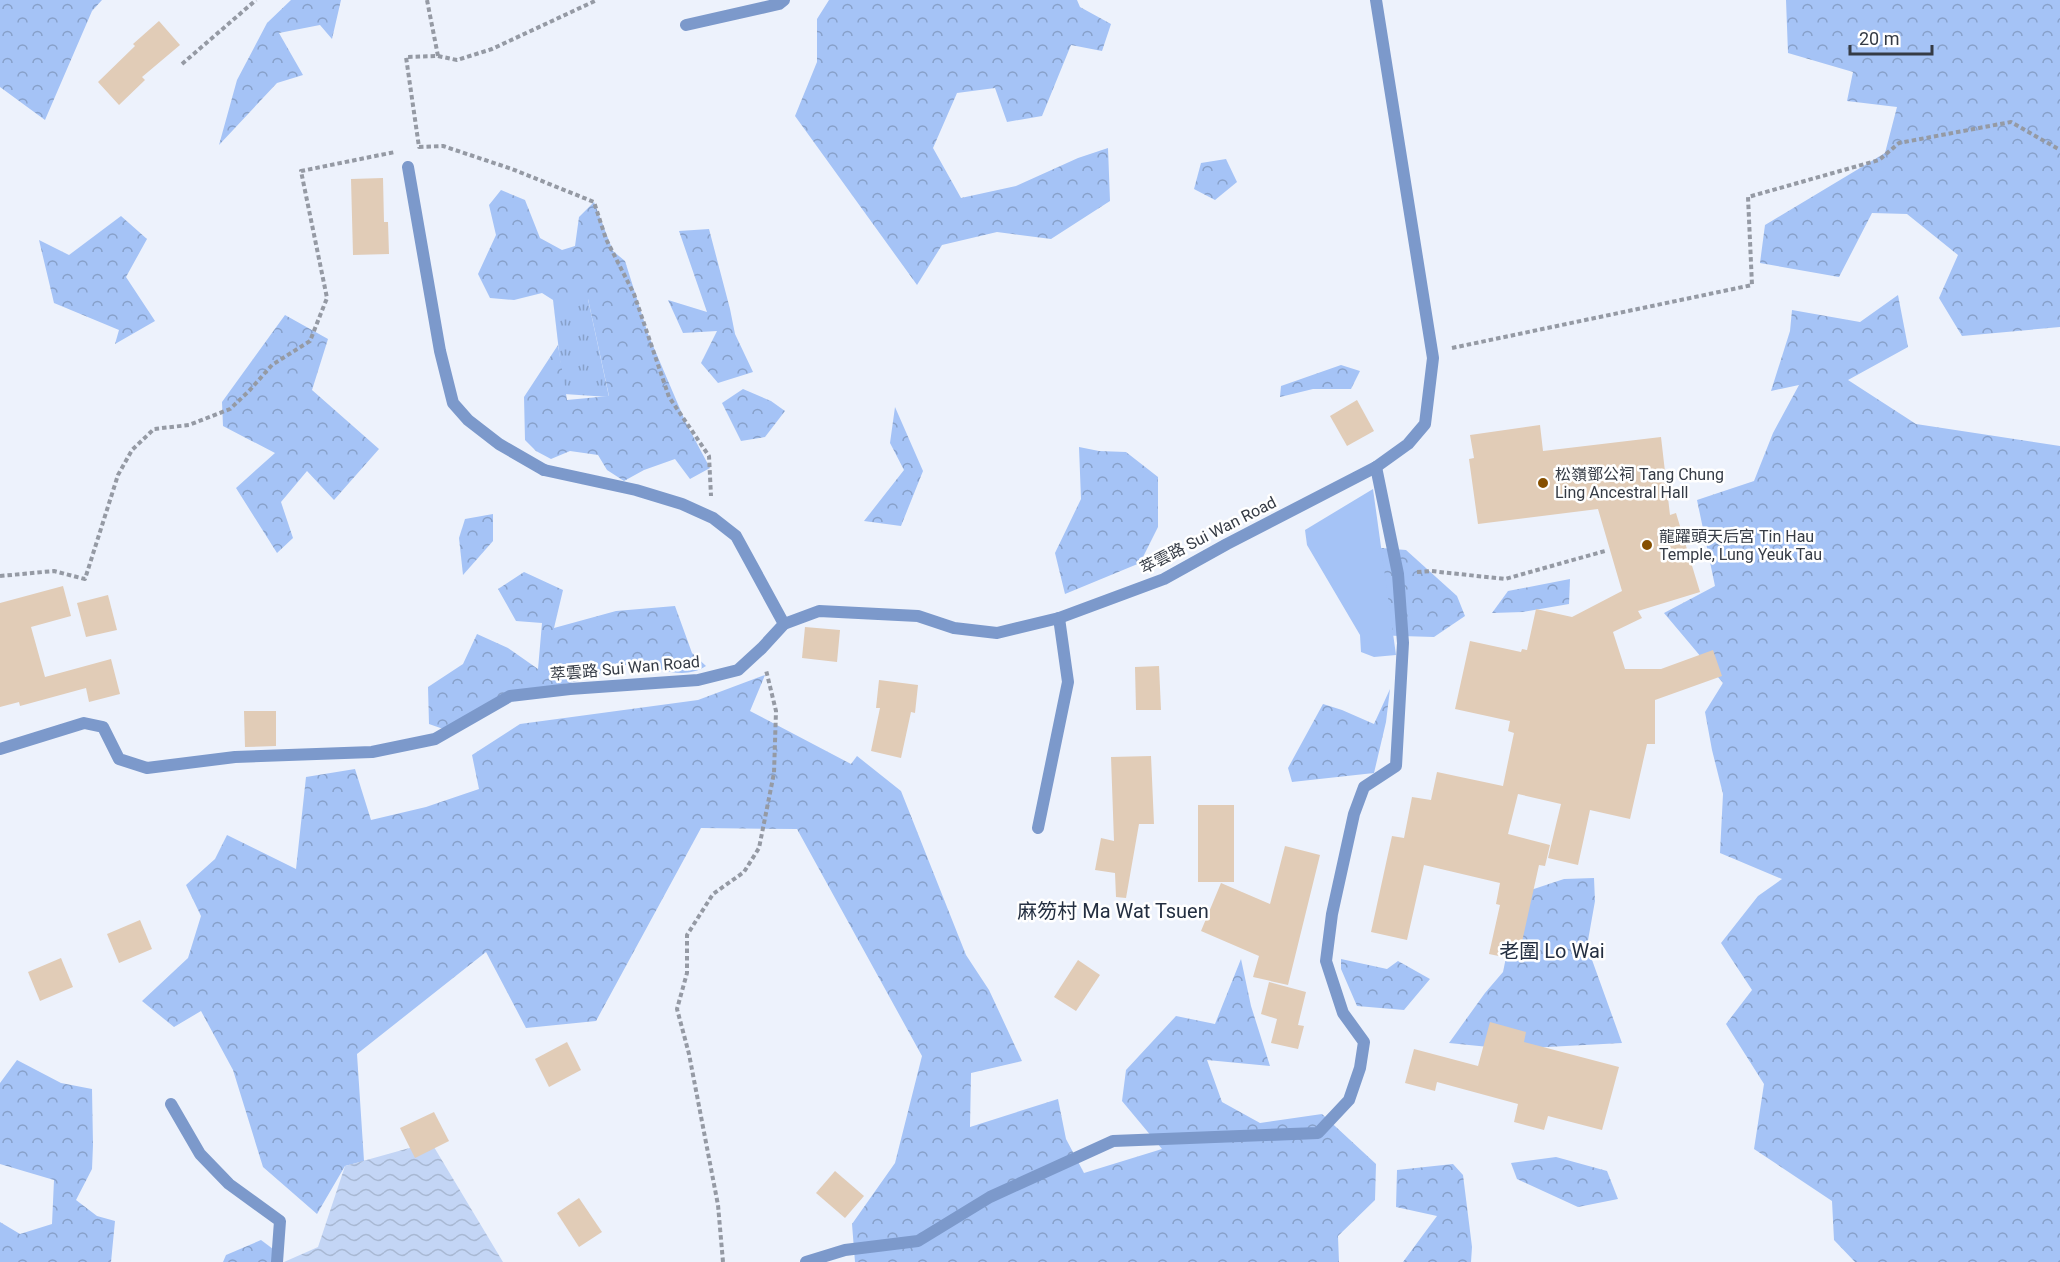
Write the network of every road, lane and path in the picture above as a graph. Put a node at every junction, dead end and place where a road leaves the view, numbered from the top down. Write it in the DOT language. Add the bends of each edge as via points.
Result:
graph roads {
  1 [pos="256,0"];
  2 [pos="427,0"];
  3 [pos="597,0"];
  4 [pos="784,0"];
  5 [pos="1376,0"];
  6 [pos="686,25"];
  7 [pos="438,56"];
  8 [pos="182,64"];
  9 [pos="419,147"];
  10 [pos="408,150"];
  11 [pos="2060,150"];
  12 [pos="398,152"];
  13 [pos="408,167"];
  14 [pos="1432,352"];
  15 [pos="1376,467"];
  16 [pos="713,518"];
  17 [pos="1605,551"];
  18 [pos="1398,574"];
  19 [pos="0,576"];
  20 [pos="1059,618"];
  21 [pos="784,624"];
  22 [pos="762,648"];
  23 [pos="0,749"];
  24 [pos="1038,828"];
  25 [pos="171,1104"];
  26 [pos="277,1262"];
  27 [pos="723,1262"];
  28 [pos="806,1262"];
  1 -- 8 [label="path"];
  2 -- 7 [label="path"];
  3 -- 7 [label="path" via="492,49 456,60"];
  4 -- 6 [label="street"];
  5 -- 14 [label="street, 萃雲路 Sui Wan Road"];
  7 -- 9 [label="path" via="406,57"];
  9 -- 10 [label="path"];
  9 -- 16 [label="path" via="443,146 594,202 606,239 634,294 669,397 709,456"];
  11 -- 14 [label="path" via="2011,122 1899,143 1880,160 1748,197 1752,285"];
  12 -- 19 [label="path" via="301,171 327,298 310,340 272,365 230,409 189,426 154,429 132,450 118,475 85,579 54,571"];
  13 -- 16 [label="street" via="440,351 453,403 499,444 544,470 654,496"];
  14 -- 15 [label="street, 萃雲路 Sui Wan Road" via="1425,424 1408,444"];
  15 -- 18 [label="street"];
  15 -- 20 [label="street, 萃雲路 Sui Wan Road" via="1164,579"];
  16 -- 21 [label="street" via="736,536"];
  17 -- 18 [label="path" via="1504,579 1431,571"];
  18 -- 28 [label="street" via="1403,643 1396,766 1364,788 1353,814 1326,961 1343,1013 1364,1042 1349,1100 1318,1133 1113,1140 990,1197 918,1241 845,1250"];
  20 -- 21 [label="street, 萃雲路 Sui Wan Road" via="998,633 954,628 918,616 819,611"];
  20 -- 24 [label="street" via="1068,682"];
  21 -- 22 [label="street, 萃雲路 Sui Wan Road"];
  22 -- 23 [label="street, 萃雲路 Sui Wan Road" via="738,670 698,680 510,696 435,739 372,752 235,757 147,768 119,759 103,727 84,723"];
  22 -- 27 [label="path" via="776,711 774,772 759,849 744,872 713,894 687,935 687,973 676,1009 689,1054 716,1194"];
  25 -- 26 [label="street" via="200,1154 229,1184 280,1221"];
}
